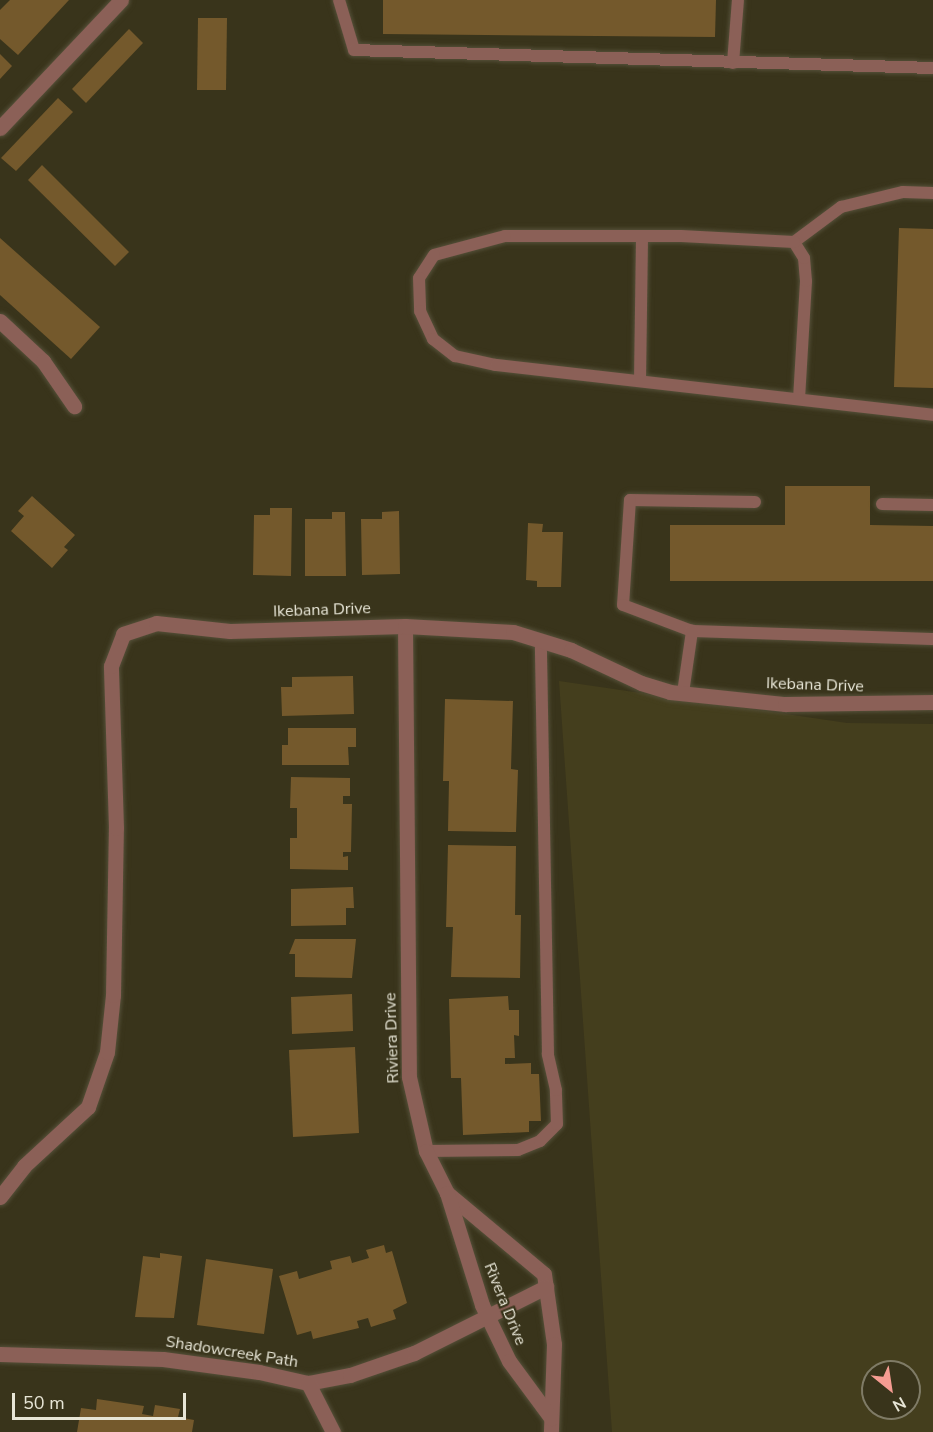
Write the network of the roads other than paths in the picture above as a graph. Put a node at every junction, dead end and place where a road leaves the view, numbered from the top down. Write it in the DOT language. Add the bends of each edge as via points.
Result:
graph roads {
  1 [pos="121,0"];
  2 [pos="339,0"];
  3 [pos="738,0"];
  4 [pos="733,63"];
  5 [pos="933,68"];
  6 [pos="0,128"];
  7 [pos="933,193"];
  8 [pos="642,236"];
  9 [pos="794,242"];
  10 [pos="0,321"];
  11 [pos="640,381"];
  12 [pos="798,399"];
  13 [pos="74,406"];
  14 [pos="933,415"];
  15 [pos="755,502"];
  16 [pos="882,504"];
  17 [pos="933,506"];
  18 [pos="405,626"];
  19 [pos="692,632"];
  20 [pos="933,639"];
  21 [pos="541,640"];
  22 [pos="683,693"];
  23 [pos="933,702"];
  24 [pos="426,1151"];
  25 [pos="447,1193"];
  26 [pos="0,1197"];
  27 [pos="546,1287"];
  28 [pos="487,1315"];
  29 [pos="0,1354"];
  30 [pos="308,1383"];
  31 [pos="551,1425"];
  32 [pos="333,1432"];
  1 -- 6 [label="street"];
  2 -- 4 [label="lane" via="354,50"];
  3 -- 4 [label="lane"];
  4 -- 5 [label="lane"];
  7 -- 9 [label="lane" via="903,192 841,207"];
  8 -- 9 [label="lane"];
  8 -- 11 [label="lane"];
  8 -- 11 [label="lane" via="505,236 434,255 419,278 420,311 433,339 455,356 496,365"];
  9 -- 12 [label="lane" via="804,258 806,281"];
  10 -- 13 [label="street" via="43,361"];
  11 -- 12 [label="lane"];
  12 -- 14 [label="lane"];
  15 -- 19 [label="lane" via="630,500 623,605"];
  16 -- 17 [label="lane"];
  18 -- 21 [label="street, Ikebana Drive" via="513,632"];
  18 -- 24 [label="street, Riviera Drive" via="409,1077"];
  18 -- 26 [label="street, Ikebana Drive" via="230,631 156,623 123,634 111,666 116,828 113,995 107,1052 88,1107 24,1166"];
  19 -- 20 [label="lane"];
  19 -- 22 [label="lane"];
  21 -- 22 [label="street, Ikebana Drive" via="640,683"];
  21 -- 24 [label="lane" via="548,1054 556,1090 556,1124 540,1141 518,1150"];
  22 -- 23 [label="street, Ikebana Drive" via="785,704"];
  24 -- 25 [label="street, Riviera Drive"];
  25 -- 27 [label="street, Riviera Drive" via="543,1274"];
  25 -- 28 [label="street, Rivera Drive"];
  27 -- 28 [label="street, Shadowcreek Path"];
  27 -- 31 [label="street, Riviera Drive" via="554,1344"];
  28 -- 30 [label="street, Shadowcreek Path" via="414,1353 350,1375"];
  28 -- 31 [label="street, Rivera Drive" via="509,1360"];
  29 -- 30 [label="street, Shadowcreek Path" via="163,1359 259,1371"];
  30 -- 32 [label="street"];
}
